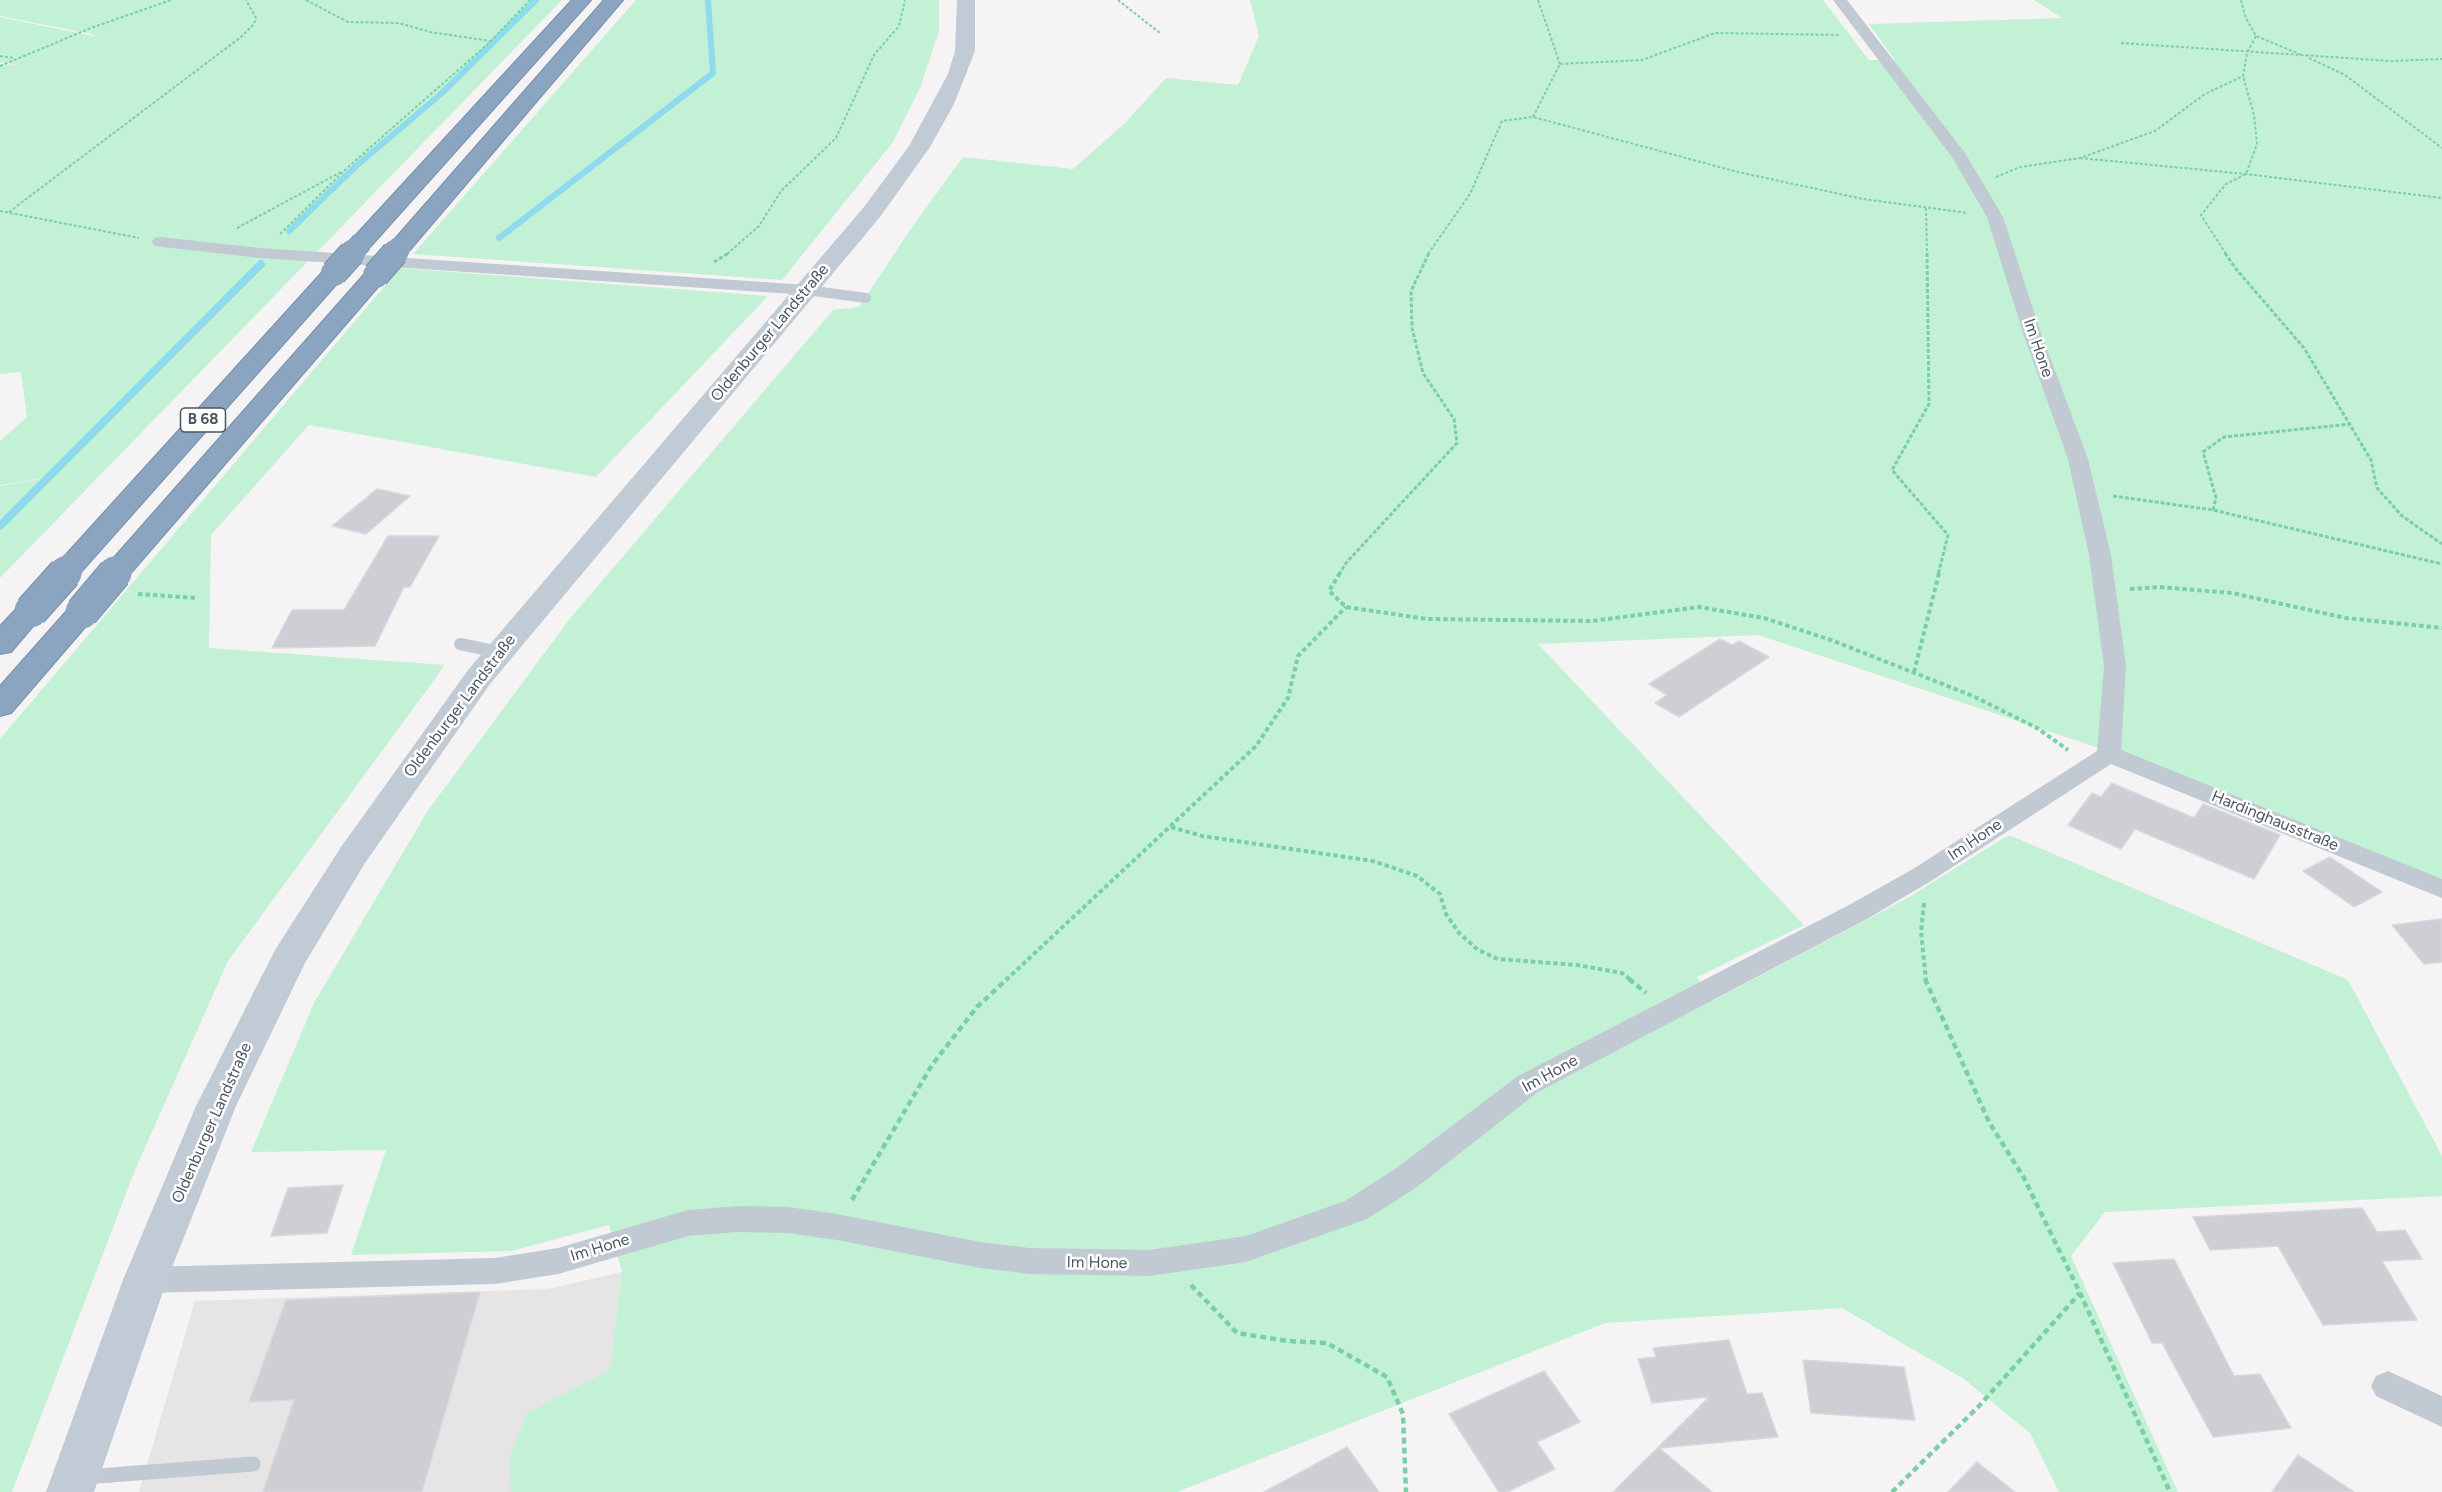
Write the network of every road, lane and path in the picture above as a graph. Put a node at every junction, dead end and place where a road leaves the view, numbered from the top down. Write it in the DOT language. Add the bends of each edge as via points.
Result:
graph roads {
  1 [pos="171,0"];
  2 [pos="246,0"];
  3 [pos="306,0"];
  4 [pos="530,0"];
  5 [pos="582,0"];
  6 [pos="614,0"];
  7 [pos="905,0"];
  8 [pos="966,0"];
  9 [pos="1118,0"];
  10 [pos="1538,0"];
  11 [pos="1840,0"];
  12 [pos="2241,0"];
  13 [pos="1160,33"];
  14 [pos="1867,35"];
  15 [pos="2256,36"];
  16 [pos="491,41"];
  17 [pos="2121,43"];
  18 [pos="2247,53"];
  19 [pos="0,56"];
  20 [pos="2305,56"];
  21 [pos="14,58"];
  22 [pos="2442,59"];
  23 [pos="1560,64"];
  24 [pos="0,66"];
  25 [pos="2243,76"];
  26 [pos="1533,117"];
  27 [pos="2442,148"];
  28 [pos="2080,158"];
  29 [pos="347,168"];
  30 [pos="2246,174"];
  31 [pos="1977,186"];
  32 [pos="2442,198"];
  33 [pos="1926,207"];
  34 [pos="0,211"];
  35 [pos="9,212"];
  36 [pos="1995,217"];
  37 [pos="160,242"];
  38 [pos="201,248"];
  39 [pos="260,253"];
  40 [pos="683,280"];
  41 [pos="807,290"];
  42 [pos="866,298"];
  43 [pos="2351,424"];
  44 [pos="2086,492"];
  45 [pos="2213,510"];
  46 [pos="2442,544"];
  47 [pos="2442,564"];
  48 [pos="2105,591"];
  49 [pos="1346,607"];
  50 [pos="2442,628"];
  51 [pos="460,644"];
  52 [pos="0,645"];
  53 [pos="499,652"];
  54 [pos="1914,672"];
  55 [pos="0,706"];
  56 [pos="2099,759"];
  57 [pos="1171,826"];
  58 [pos="1922,875"];
  59 [pos="2442,889"];
  60 [pos="1667,1011"];
  61 [pos="837,1227"];
  62 [pos="1168,1260"];
  63 [pos="145,1280"];
  64 [pos="2080,1293"];
  65 [pos="2388,1386"];
  66 [pos="2442,1412"];
  67 [pos="253,1464"];
  68 [pos="72,1485"];
  69 [pos="1406,1492"];
  70 [pos="1892,1492"];
  71 [pos="2170,1492"];
  1 -- 21 [label="path"];
  2 -- 35 [label="path" via="256,18 241,37"];
  3 -- 16 [label="path" via="348,22 399,23"];
  4 -- 16 [label="path"];
  5 -- 52 [label="highway, B 68, bridge"];
  6 -- 55 [label="highway, B 68, bridge"];
  7 -- 40 [label="path" via="899,26 874,55 836,138 781,191 759,226 729,254"];
  8 -- 41 [label="street, Oldenburger Landstraße" via="965,51 944,104 919,147 872,212"];
  9 -- 13 [label="path"];
  10 -- 23 [label="path"];
  11 -- 14 [label="street, Im Hone"];
  12 -- 15 [label="path"];
  14 -- 23 [label="path" via="1715,33 1642,60"];
  14 -- 31 [label="street, Im Hone" via="1959,156"];
  15 -- 18 [label="path"];
  15 -- 20 [label="path"];
  16 -- 29 [label="path"];
  17 -- 18 [label="path"];
  18 -- 20 [label="path"];
  18 -- 25 [label="path"];
  19 -- 21 [label="path"];
  20 -- 22 [label="path" via="2391,61"];
  20 -- 27 [label="path" via="2345,75"];
  21 -- 24 [label="path"];
  23 -- 26 [label="path"];
  25 -- 28 [label="path" via="2205,94 2155,131"];
  25 -- 30 [label="path" via="2257,144"];
  26 -- 33 [label="path" via="1738,172"];
  26 -- 49 [label="path" via="1502,122 1470,194 1423,261 1411,291 1412,328 1423,374 1454,419 1457,443 1346,563 1329,591"];
  28 -- 30 [label="path"];
  28 -- 31 [label="path" via="2020,167"];
  29 -- 38 [label="path"];
  29 -- 39 [label="path"];
  30 -- 32 [label="path"];
  30 -- 43 [label="path" via="2226,184 2201,215 2236,268 2304,348"];
  31 -- 36 [label="street, Im Hone"];
  33 -- 36 [label="path"];
  33 -- 54 [label="path" via="1929,404 1892,470 1948,535"];
  34 -- 35 [label="path"];
  35 -- 37 [label="path"];
  36 -- 44 [label="street, Im Hone"];
  37 -- 38 [label="street"];
  38 -- 39 [label="street"];
  39 -- 40 [label="street"];
  40 -- 41 [label="street"];
  41 -- 42 [label="lane"];
  41 -- 53 [label="street, Oldenburger Landstraße"];
  43 -- 45 [label="path" via="2224,437 2203,452 2216,498"];
  43 -- 46 [label="path" via="2371,460 2377,488 2402,516"];
  44 -- 45 [label="path"];
  44 -- 48 [label="street, Im Hone"];
  45 -- 47 [label="path"];
  48 -- 50 [label="path" via="2159,587 2232,593 2346,618"];
  48 -- 56 [label="street, Im Hone" via="2115,666"];
  49 -- 54 [label="path" via="1427,619 1592,621 1699,607 1764,618"];
  49 -- 57 [label="path" via="1298,656 1288,698 1256,746"];
  51 -- 53 [label="lane"];
  53 -- 63 [label="street, Oldenburger Landstraße" via="353,855 288,960 216,1106"];
  54 -- 56 [label="path" via="1973,696"];
  56 -- 58 [label="street, Im Hone"];
  56 -- 59 [label="street, Hardinghausstraße"];
  57 -- 60 [label="path" via="1202,836 1373,861 1417,876 1440,894 1458,933 1478,950 1498,959 1622,973"];
  57 -- 61 [label="path" via="977,1007 932,1065"];
  58 -- 60 [label="street, Im Hone"];
  58 -- 64 [label="path" via="1923,973 1933,1001 1989,1122 2024,1178"];
  60 -- 62 [label="street, Im Hone" via="1528,1084 1406,1178 1356,1210 1246,1249"];
  61 -- 62 [label="street, Im Hone" via="1030,1261"];
  61 -- 63 [label="street, Im Hone" via="768,1220 688,1223 558,1261 495,1271"];
  62 -- 69 [label="path" via="1238,1333 1327,1343 1387,1377 1403,1414"];
  63 -- 68 [label="street, Oldenburger Landstraße"];
  64 -- 70 [label="path" via="1979,1406"];
  64 -- 71 [label="path"];
  65 -- 66 [label="street"];
  67 -- 68 [label="lane"];
}
